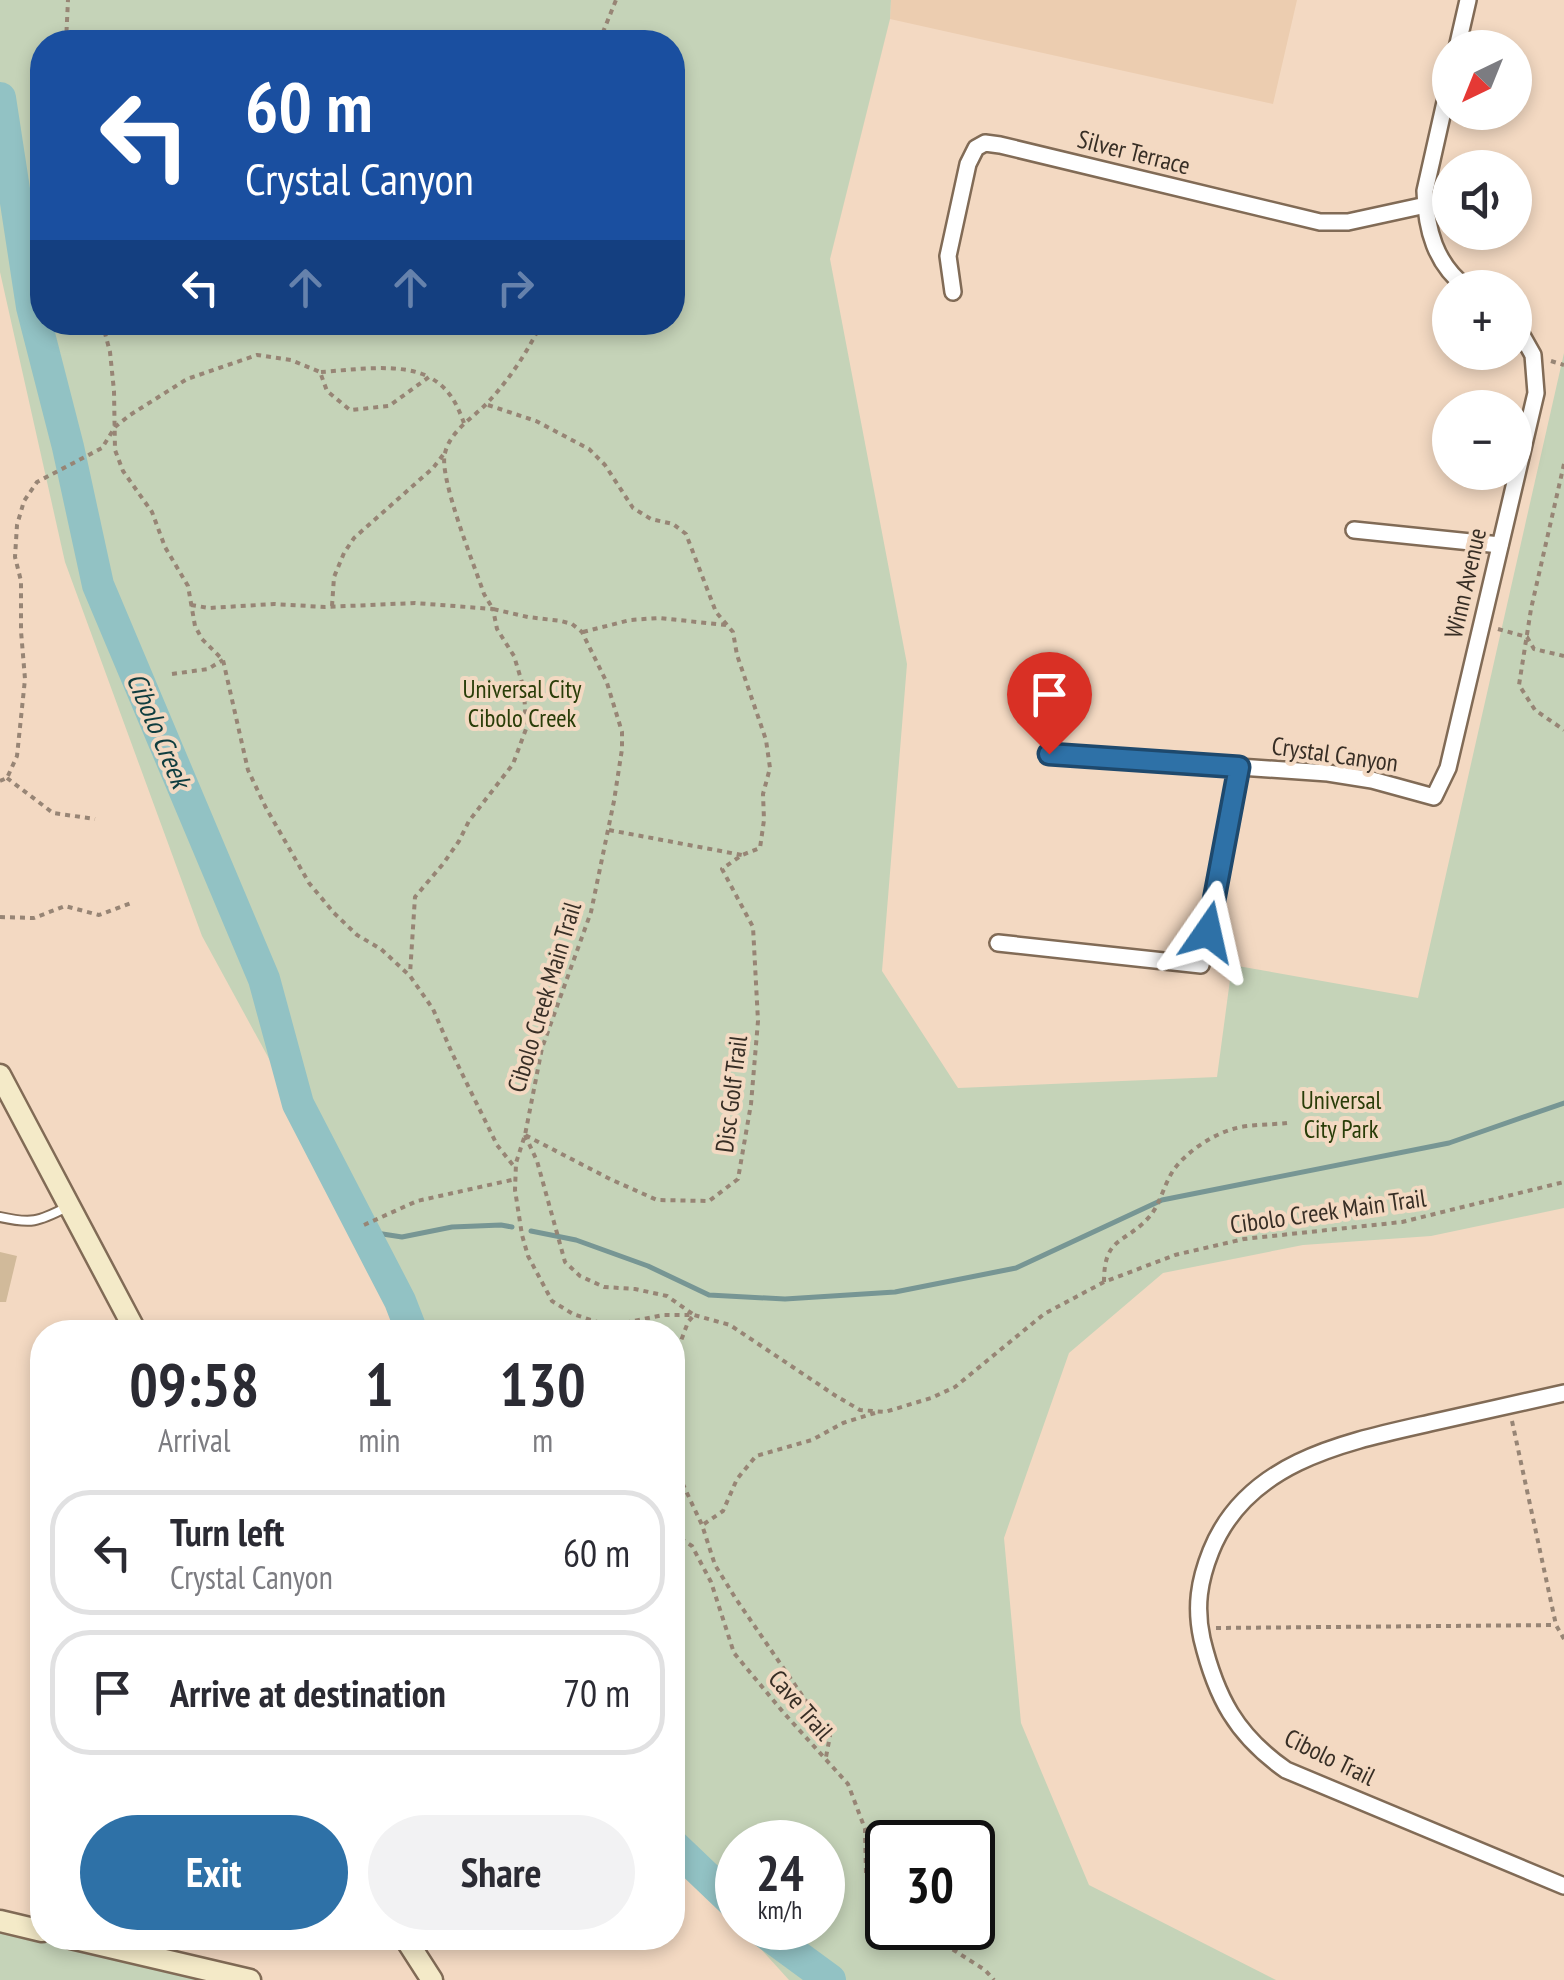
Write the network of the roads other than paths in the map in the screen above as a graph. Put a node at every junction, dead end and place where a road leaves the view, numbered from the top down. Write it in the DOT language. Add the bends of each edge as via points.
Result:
graph roads {
  1 [pos="1468,0"];
  2 [pos="1462,30"];
  3 [pos="1439,130"];
  4 [pos="1426,205"];
  5 [pos="1449,270"];
  6 [pos="953,292"];
  7 [pos="1532,353"];
  8 [pos="1354,530"];
  9 [pos="1500,545"];
  10 [pos="1049,754"];
  11 [pos="1239,767"];
  12 [pos="1434,797"];
  13 [pos="998,943"];
  14 [pos="0,1075"];
  15 [pos="69,1206"];
  16 [pos="0,1217"];
  17 [pos="130,1320"];
  18 [pos="1564,1393"];
  19 [pos="1564,1886"];
  20 [pos="0,1920"];
  21 [pos="30,1928"];
  22 [pos="122,1950"];
  23 [pos="413,1950"];
  24 [pos="250,1980"];
  25 [pos="432,1980"];
  1 -- 2 [label="street"];
  3 -- 4 [label="street"];
  4 -- 5 [label="street" via="1428,230"];
  4 -- 6 [label="street, Silver Terrace" via="1320,222 985,144 976,148 964,182 948,256"];
  7 -- 9 [label="street, Winn Avenue" via="1536,394"];
  8 -- 9 [label="street"];
  9 -- 12 [label="street, Winn Avenue" via="1448,768"];
  10 -- 11 [label="street, Crystal Canyon"];
  11 -- 12 [label="street, Crystal Canyon" via="1328,773"];
  11 -- 13 [label="street" via="1201,965"];
  14 -- 15 [label="main road"];
  15 -- 16 [label="lane" via="25,1222"];
  15 -- 17 [label="main road"];
  18 -- 19 [label="street, Cibolo Trail" via="1344,1442 1304,1458 1242,1501 1217,1536 1197,1602 1209,1667 1226,1709 1277,1764"];
  20 -- 21 [label="main road"];
  22 -- 24 [label="main road"];
  23 -- 25 [label="main road"];
}
